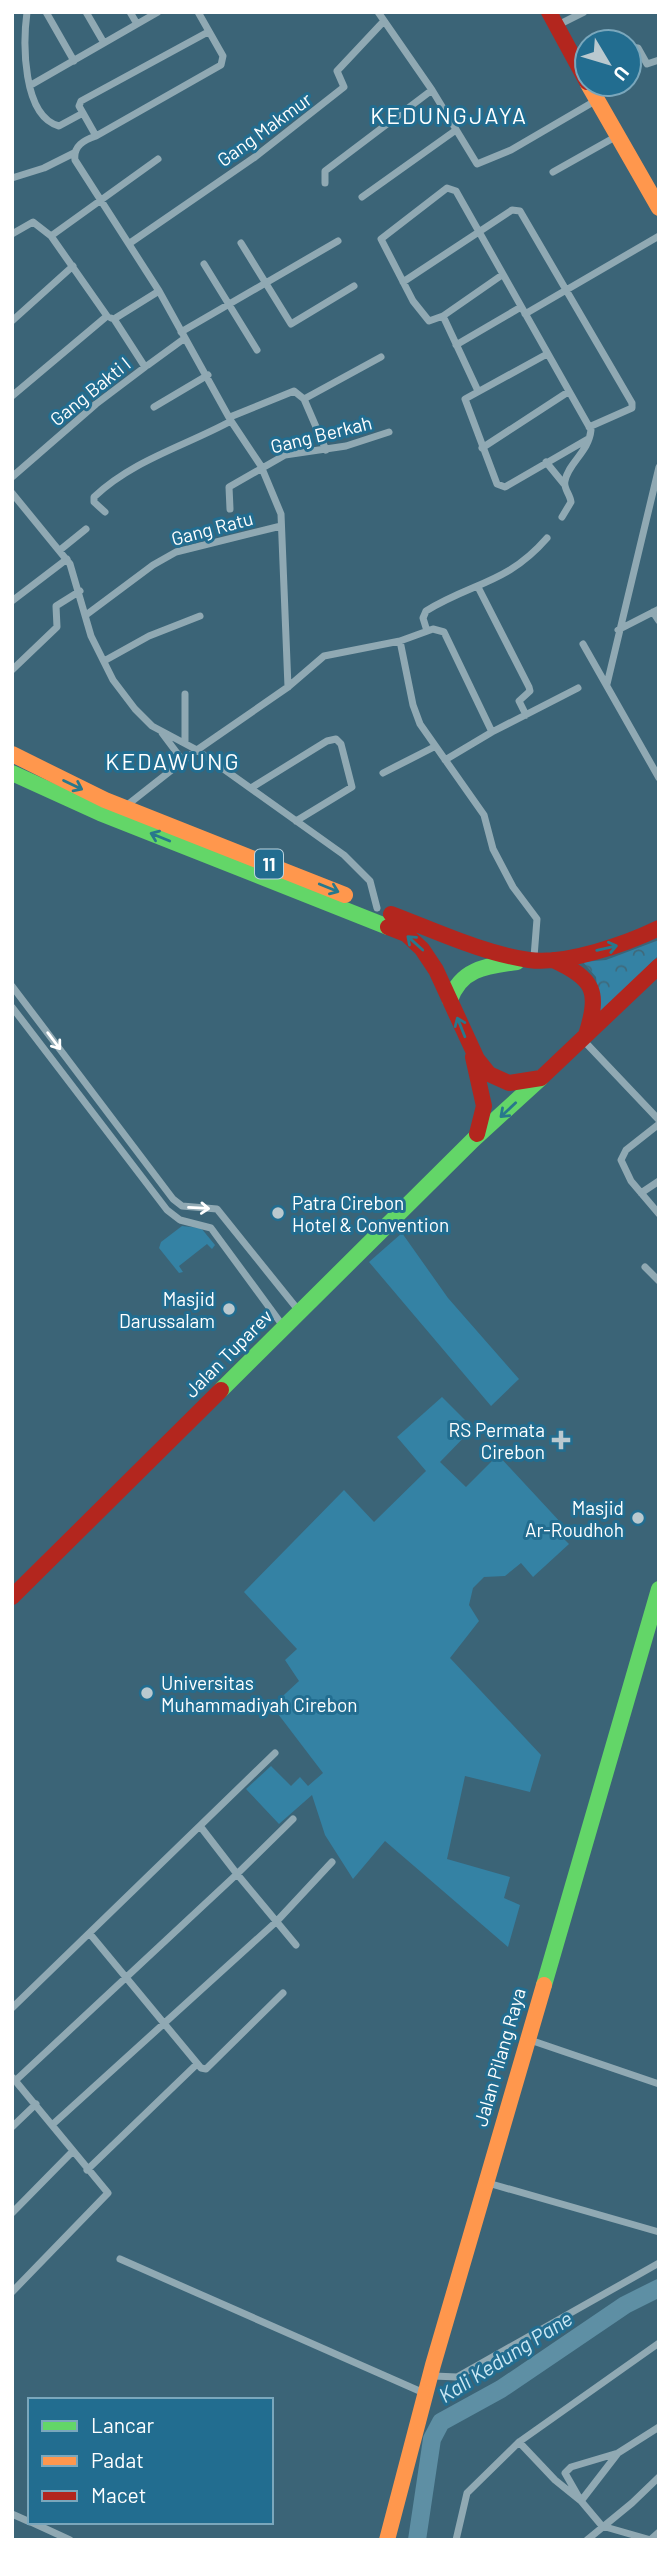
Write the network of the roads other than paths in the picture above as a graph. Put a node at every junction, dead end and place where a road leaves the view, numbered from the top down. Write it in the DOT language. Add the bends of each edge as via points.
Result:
graph roads {
  1 [pos="27,12"];
  2 [pos="46,12"];
  3 [pos="86,12"];
  4 [pos="130,12"];
  5 [pos="158,12"];
  6 [pos="198,12"];
  7 [pos="378,12"];
  8 [pos="584,12"];
  9 [pos="552,19"];
  10 [pos="383,22"];
  11 [pos="136,24"];
  12 [pos="208,32"];
  13 [pos="104,43"];
  14 [pos="573,56"];
  15 [pos="643,57"];
  16 [pos="659,60"];
  17 [pos="74,61"];
  18 [pos="31,85"];
  19 [pos="432,90"];
  20 [pos="595,98"];
  21 [pos="596,101"];
  22 [pos="83,113"];
  23 [pos="456,130"];
  24 [pos="96,136"];
  25 [pos="617,136"];
  26 [pos="74,153"];
  27 [pos="158,159"];
  28 [pos="553,172"];
  29 [pos="12,178"];
  30 [pos="325,183"];
  31 [pos="362,197"];
  32 [pos="100,199"];
  33 [pos="659,208"];
  34 [pos="479,230"];
  35 [pos="12,234"];
  36 [pos="51,236"];
  37 [pos="659,236"];
  38 [pos="338,241"];
  39 [pos="130,243"];
  40 [pos="241,243"];
  41 [pos="204,264"];
  42 [pos="73,266"];
  43 [pos="502,275"];
  44 [pos="403,282"];
  45 [pos="265,283"];
  46 [pos="354,286"];
  47 [pos="567,290"];
  48 [pos="159,291"];
  49 [pos="228,304"];
  50 [pos="521,307"];
  51 [pos="525,314"];
  52 [pos="443,316"];
  53 [pos="111,317"];
  54 [pos="12,321"];
  55 [pos="183,335"];
  56 [pos="456,345"];
  57 [pos="257,350"];
  58 [pos="547,354"];
  59 [pos="381,357"];
  60 [pos="148,365"];
  61 [pos="208,375"];
  62 [pos="478,391"];
  63 [pos="568,392"];
  64 [pos="12,396"];
  65 [pos="304,399"];
  66 [pos="154,407"];
  67 [pos="230,419"];
  68 [pos="589,427"];
  69 [pos="389,432"];
  70 [pos="589,439"];
  71 [pos="482,449"];
  72 [pos="326,450"];
  73 [pos="546,462"];
  74 [pos="261,466"];
  75 [pos="659,467"];
  76 [pos="12,477"];
  77 [pos="564,484"];
  78 [pos="12,493"];
  79 [pos="230,509"];
  80 [pos="105,512"];
  81 [pos="562,517"];
  82 [pos="281,526"];
  83 [pos="86,529"];
  84 [pos="547,538"];
  85 [pos="60,550"];
  86 [pos="67,559"];
  87 [pos="478,587"];
  88 [pos="80,591"];
  89 [pos="12,601"];
  90 [pos="656,610"];
  91 [pos="86,615"];
  92 [pos="200,616"];
  93 [pos="659,621"];
  94 [pos="618,630"];
  95 [pos="427,631"];
  96 [pos="400,641"];
  97 [pos="583,644"];
  98 [pos="104,661"];
  99 [pos="12,670"];
  100 [pos="607,684"];
  101 [pos="288,687"];
  102 [pos="578,688"];
  103 [pos="185,694"];
  104 [pos="526,715"];
  105 [pos="159,730"];
  106 [pos="492,732"];
  107 [pos="186,743"];
  108 [pos="434,747"];
  109 [pos="197,750"];
  110 [pos="12,754"];
  111 [pos="445,760"];
  112 [pos="183,761"];
  113 [pos="383,773"];
  114 [pos="12,774"];
  115 [pos="659,778"];
  116 [pos="251,788"];
  117 [pos="103,806"];
  118 [pos="125,807"];
  119 [pos="296,821"];
  120 [pos="208,848"];
  121 [pos="293,882"];
  122 [pos="377,908"];
  123 [pos="659,929"];
  124 [pos="532,960"];
  125 [pos="553,960"];
  126 [pos="659,966"];
  127 [pos="12,986"];
  128 [pos="450,1000"];
  129 [pos="12,1007"];
  130 [pos="583,1040"];
  131 [pos="473,1055"];
  132 [pos="541,1078"];
  133 [pos="115,1122"];
  134 [pos="659,1122"];
  135 [pos="105,1129"];
  136 [pos="124,1135"];
  137 [pos="473,1140"];
  138 [pos="115,1142"];
  139 [pos="659,1181"];
  140 [pos="641,1193"];
  141 [pos="659,1214"];
  142 [pos="645,1267"];
  143 [pos="659,1281"];
  144 [pos="294,1306"];
  145 [pos="280,1321"];
  146 [pos="659,1589"];
  147 [pos="12,1597"];
  148 [pos="275,1753"];
  149 [pos="293,1819"];
  150 [pos="200,1826"];
  151 [pos="332,1862"];
  152 [pos="237,1874"];
  153 [pos="277,1921"];
  154 [pos="90,1934"];
  155 [pos="296,1945"];
  156 [pos="127,1979"];
  157 [pos="284,1993"];
  158 [pos="12,2008"];
  159 [pos="164,2025"];
  160 [pos="527,2039"];
  161 [pos="197,2064"];
  162 [pos="14,2079"];
  163 [pos="659,2084"];
  164 [pos="36,2104"];
  165 [pos="52,2125"];
  166 [pos="12,2127"];
  167 [pos="73,2151"];
  168 [pos="87,2170"];
  169 [pos="485,2182"];
  170 [pos="12,2213"];
  171 [pos="659,2232"];
  172 [pos="120,2259"];
  173 [pos="659,2263"];
  174 [pos="12,2292"];
  175 [pos="659,2343"];
  176 [pos="430,2374"];
  177 [pos="427,2394"];
  178 [pos="659,2427"];
  179 [pos="519,2442"];
  180 [pos="618,2453"];
  181 [pos="659,2477"];
  182 [pos="581,2501"];
  183 [pos="34,2524"];
  184 [pos="602,2526"];
  185 [pos="659,2532"];
  186 [pos="70,2540"];
  187 [pos="387,2540"];
  188 [pos="456,2540"];
  189 [pos="587,2540"];
  190 [pos="651,2540"];
  1 -- 18 [label="street" via="24,47"];
  2 -- 17 [label="street"];
  3 -- 13 [label="street"];
  4 -- 11 [label="street"];
  5 -- 11 [label="street"];
  6 -- 12 [label="street"];
  7 -- 10 [label="street"];
  8 -- 9 [label="street"];
  9 -- 14 [label="main road"];
  10 -- 19 [label="street"];
  10 -- 39 [label="street, Gang Makmur" via="337,71 344,87 330,100"];
  11 -- 13 [label="street"];
  12 -- 22 [label="street" via="81,101"];
  12 -- 24 [label="street" via="223,56 221,65"];
  13 -- 17 [label="street"];
  15 -- 16 [label="street" via="647,64"];
  17 -- 18 [label="street"];
  18 -- 22 [label="street" via="40,112 55,126"];
  19 -- 23 [label="street"];
  19 -- 30 [label="street" via="325,171"];
  20 -- 21 [label="main road"];
  21 -- 23 [label="street" via="480,164 475,163"];
  21 -- 25 [label="main road"];
  22 -- 24 [label="street"];
  23 -- 31 [label="street"];
  24 -- 26 [label="street" via="80,143"];
  25 -- 28 [label="street"];
  25 -- 33 [label="main road"];
  26 -- 29 [label="street"];
  26 -- 32 [label="street"];
  27 -- 32 [label="street"];
  32 -- 36 [label="street"];
  32 -- 39 [label="street"];
  34 -- 43 [label="street"];
  34 -- 44 [label="street"];
  34 -- 44 [label="street" via="456,191 447,188 381,239"];
  34 -- 47 [label="street" via="512,210 520,211"];
  35 -- 36 [label="street" via="33,222"];
  36 -- 42 [label="street"];
  37 -- 47 [label="street"];
  38 -- 45 [label="street"];
  39 -- 48 [label="street"];
  40 -- 45 [label="street"];
  41 -- 49 [label="street"];
  42 -- 53 [label="street"];
  42 -- 54 [label="street"];
  43 -- 50 [label="street"];
  43 -- 52 [label="street"];
  44 -- 52 [label="street" via="424,318 429,321"];
  45 -- 46 [label="street" via="292,324"];
  45 -- 49 [label="street"];
  47 -- 51 [label="street"];
  47 -- 68 [label="street" via="633,405"];
  48 -- 53 [label="street"];
  48 -- 55 [label="street"];
  49 -- 55 [label="street"];
  49 -- 57 [label="street"];
  50 -- 51 [label="street"];
  50 -- 56 [label="street"];
  51 -- 58 [label="street"];
  52 -- 56 [label="street"];
  53 -- 64 [label="street"];
  53 -- 76 [label="street, Gang Bakti I" via="145,367"];
  55 -- 60 [label="street"];
  55 -- 61 [label="street"];
  56 -- 62 [label="street"];
  58 -- 62 [label="street"];
  58 -- 63 [label="street"];
  59 -- 65 [label="street"];
  61 -- 66 [label="street"];
  61 -- 67 [label="street"];
  62 -- 71 [label="street" via="465,403"];
  63 -- 68 [label="street"];
  63 -- 71 [label="street"];
  65 -- 67 [label="street" via="291,391"];
  65 -- 72 [label="street"];
  67 -- 74 [label="street"];
  67 -- 80 [label="street" via="120,476 94,497"];
  68 -- 70 [label="street"];
  69 -- 72 [label="street, Gang Berkah"];
  70 -- 73 [label="street"];
  70 -- 77 [label="street"];
  71 -- 73 [label="street" via="500,486"];
  72 -- 74 [label="street, Gang Berkah" via="300,452"];
  73 -- 77 [label="street"];
  74 -- 79 [label="street, Gang Berkah" via="229,487"];
  74 -- 82 [label="street" via="281,514"];
  75 -- 94 [label="street"];
  77 -- 81 [label="street" via="571,502"];
  78 -- 85 [label="street"];
  82 -- 91 [label="street, Gang Ratu" via="176,552"];
  82 -- 101 [label="street"];
  83 -- 85 [label="street"];
  84 -- 87 [label="street" via="519,566"];
  85 -- 86 [label="street"];
  86 -- 88 [label="street"];
  86 -- 89 [label="street"];
  87 -- 95 [label="street" via="426,611"];
  87 -- 104 [label="street" via="529,687 519,701"];
  88 -- 91 [label="street"];
  88 -- 99 [label="street" via="56,606 57,627"];
  90 -- 93 [label="street"];
  90 -- 94 [label="street"];
  91 -- 98 [label="street"];
  92 -- 98 [label="street" via="149,636"];
  94 -- 100 [label="street"];
  95 -- 96 [label="street"];
  95 -- 106 [label="street" via="439,630 450,641"];
  96 -- 101 [label="street" via="324,656"];
  96 -- 108 [label="street" via="412,705"];
  97 -- 100 [label="street"];
  98 -- 105 [label="street" via="135,709"];
  100 -- 115 [label="street"];
  101 -- 109 [label="street"];
  102 -- 104 [label="street"];
  103 -- 107 [label="street"];
  104 -- 106 [label="street"];
  105 -- 107 [label="street"];
  105 -- 112 [label="street"];
  106 -- 111 [label="street"];
  107 -- 109 [label="street"];
  108 -- 111 [label="street"];
  108 -- 113 [label="street"];
  109 -- 112 [label="street"];
  109 -- 116 [label="street"];
  110 -- 117 [label="main road, 11, one-way"];
  111 -- 124 [label="street" via="484,815 493,849 537,919"];
  112 -- 118 [label="street"];
  114 -- 117 [label="main road, 11"];
  116 -- 119 [label="street"];
  116 -- 119 [label="street" via="336,739 352,787"];
  117 -- 118 [label="main road, 11"];
  120 -- 117 [label="main road, 11, one-way"];
  118 -- 120 [label="main road, 11"];
  119 -- 122 [label="street" via="359,869 375,892"];
  120 -- 121 [label="main road, 11"];
  121 -- 122 [label="main road, 11, one-way"];
  128 -- 121 [label="main road, 11, one-way" via="436,966 415,940"];
  122 -- 124 [label="main road, 11" via="475,946"];
  125 -- 123 [label="main road, 11, one-way" via="631,942"];
  124 -- 125 [label="main road, 11"];
  124 -- 128 [label="main road" via="471,969 453,986"];
  125 -- 130 [label="main road" via="584,975 593,985 596,1005"];
  126 -- 130 [label="main road"];
  127 -- 133 [label="street, one-way"];
  131 -- 128 [label="main road, 11, one-way"];
  129 -- 135 [label="street"];
  130 -- 132 [label="main road"];
  130 -- 134 [label="street"];
  131 -- 132 [label="main road, 11" via="485,1072 503,1082"];
  131 -- 137 [label="main road" via="485,1107 482,1126"];
  132 -- 137 [label="main road, Jalan Tuparev, one-way"];
  133 -- 135 [label="street"];
  133 -- 136 [label="street"];
  134 -- 140 [label="street" via="621,1156 622,1166"];
  135 -- 138 [label="street"];
  136 -- 138 [label="street"];
  136 -- 144 [label="street, one-way" via="178,1204 216,1209"];
  137 -- 144 [label="main road, Jalan Tuparev"];
  138 -- 145 [label="street" via="173,1216 211,1227"];
  139 -- 140 [label="street"];
  140 -- 141 [label="street"];
  142 -- 143 [label="street"];
  144 -- 145 [label="main road, Jalan Tuparev"];
  145 -- 147 [label="main road, Jalan Tuparev"];
  146 -- 160 [label="main road, Jalan Pilang Raya"];
  148 -- 150 [label="street"];
  149 -- 152 [label="street"];
  150 -- 152 [label="street"];
  150 -- 154 [label="street"];
  151 -- 153 [label="street"];
  152 -- 153 [label="street"];
  152 -- 156 [label="street"];
  153 -- 155 [label="street"];
  153 -- 159 [label="street"];
  154 -- 156 [label="street"];
  154 -- 158 [label="street"];
  156 -- 159 [label="street"];
  156 -- 162 [label="street"];
  157 -- 161 [label="street" via="206,2069"];
  159 -- 161 [label="street"];
  159 -- 165 [label="street"];
  160 -- 163 [label="street"];
  160 -- 169 [label="main road, Jalan Pilang Raya"];
  161 -- 168 [label="street"];
  162 -- 164 [label="street"];
  164 -- 165 [label="street"];
  164 -- 166 [label="street"];
  165 -- 167 [label="street"];
  167 -- 168 [label="street"];
  167 -- 170 [label="street"];
  168 -- 174 [label="street" via="108,2195"];
  169 -- 171 [label="street"];
  169 -- 176 [label="main road, Jalan Pilang Raya"];
  172 -- 177 [label="street"];
  173 -- 176 [label="street" via="457,2377"];
  175 -- 179 [label="street"];
  176 -- 177 [label="main road, Jalan Pilang Raya"];
  177 -- 187 [label="main road, Jalan Pilang Raya"];
  178 -- 180 [label="street"];
  179 -- 182 [label="street"];
  179 -- 188 [label="street" via="467,2493"];
  180 -- 182 [label="street"];
  180 -- 182 [label="street" via="567,2470"];
  181 -- 184 [label="street"];
  182 -- 184 [label="street"];
  183 -- 186 [label="street"];
  184 -- 189 [label="street"];
  184 -- 190 [label="street"];
  185 -- 190 [label="street"];
}
